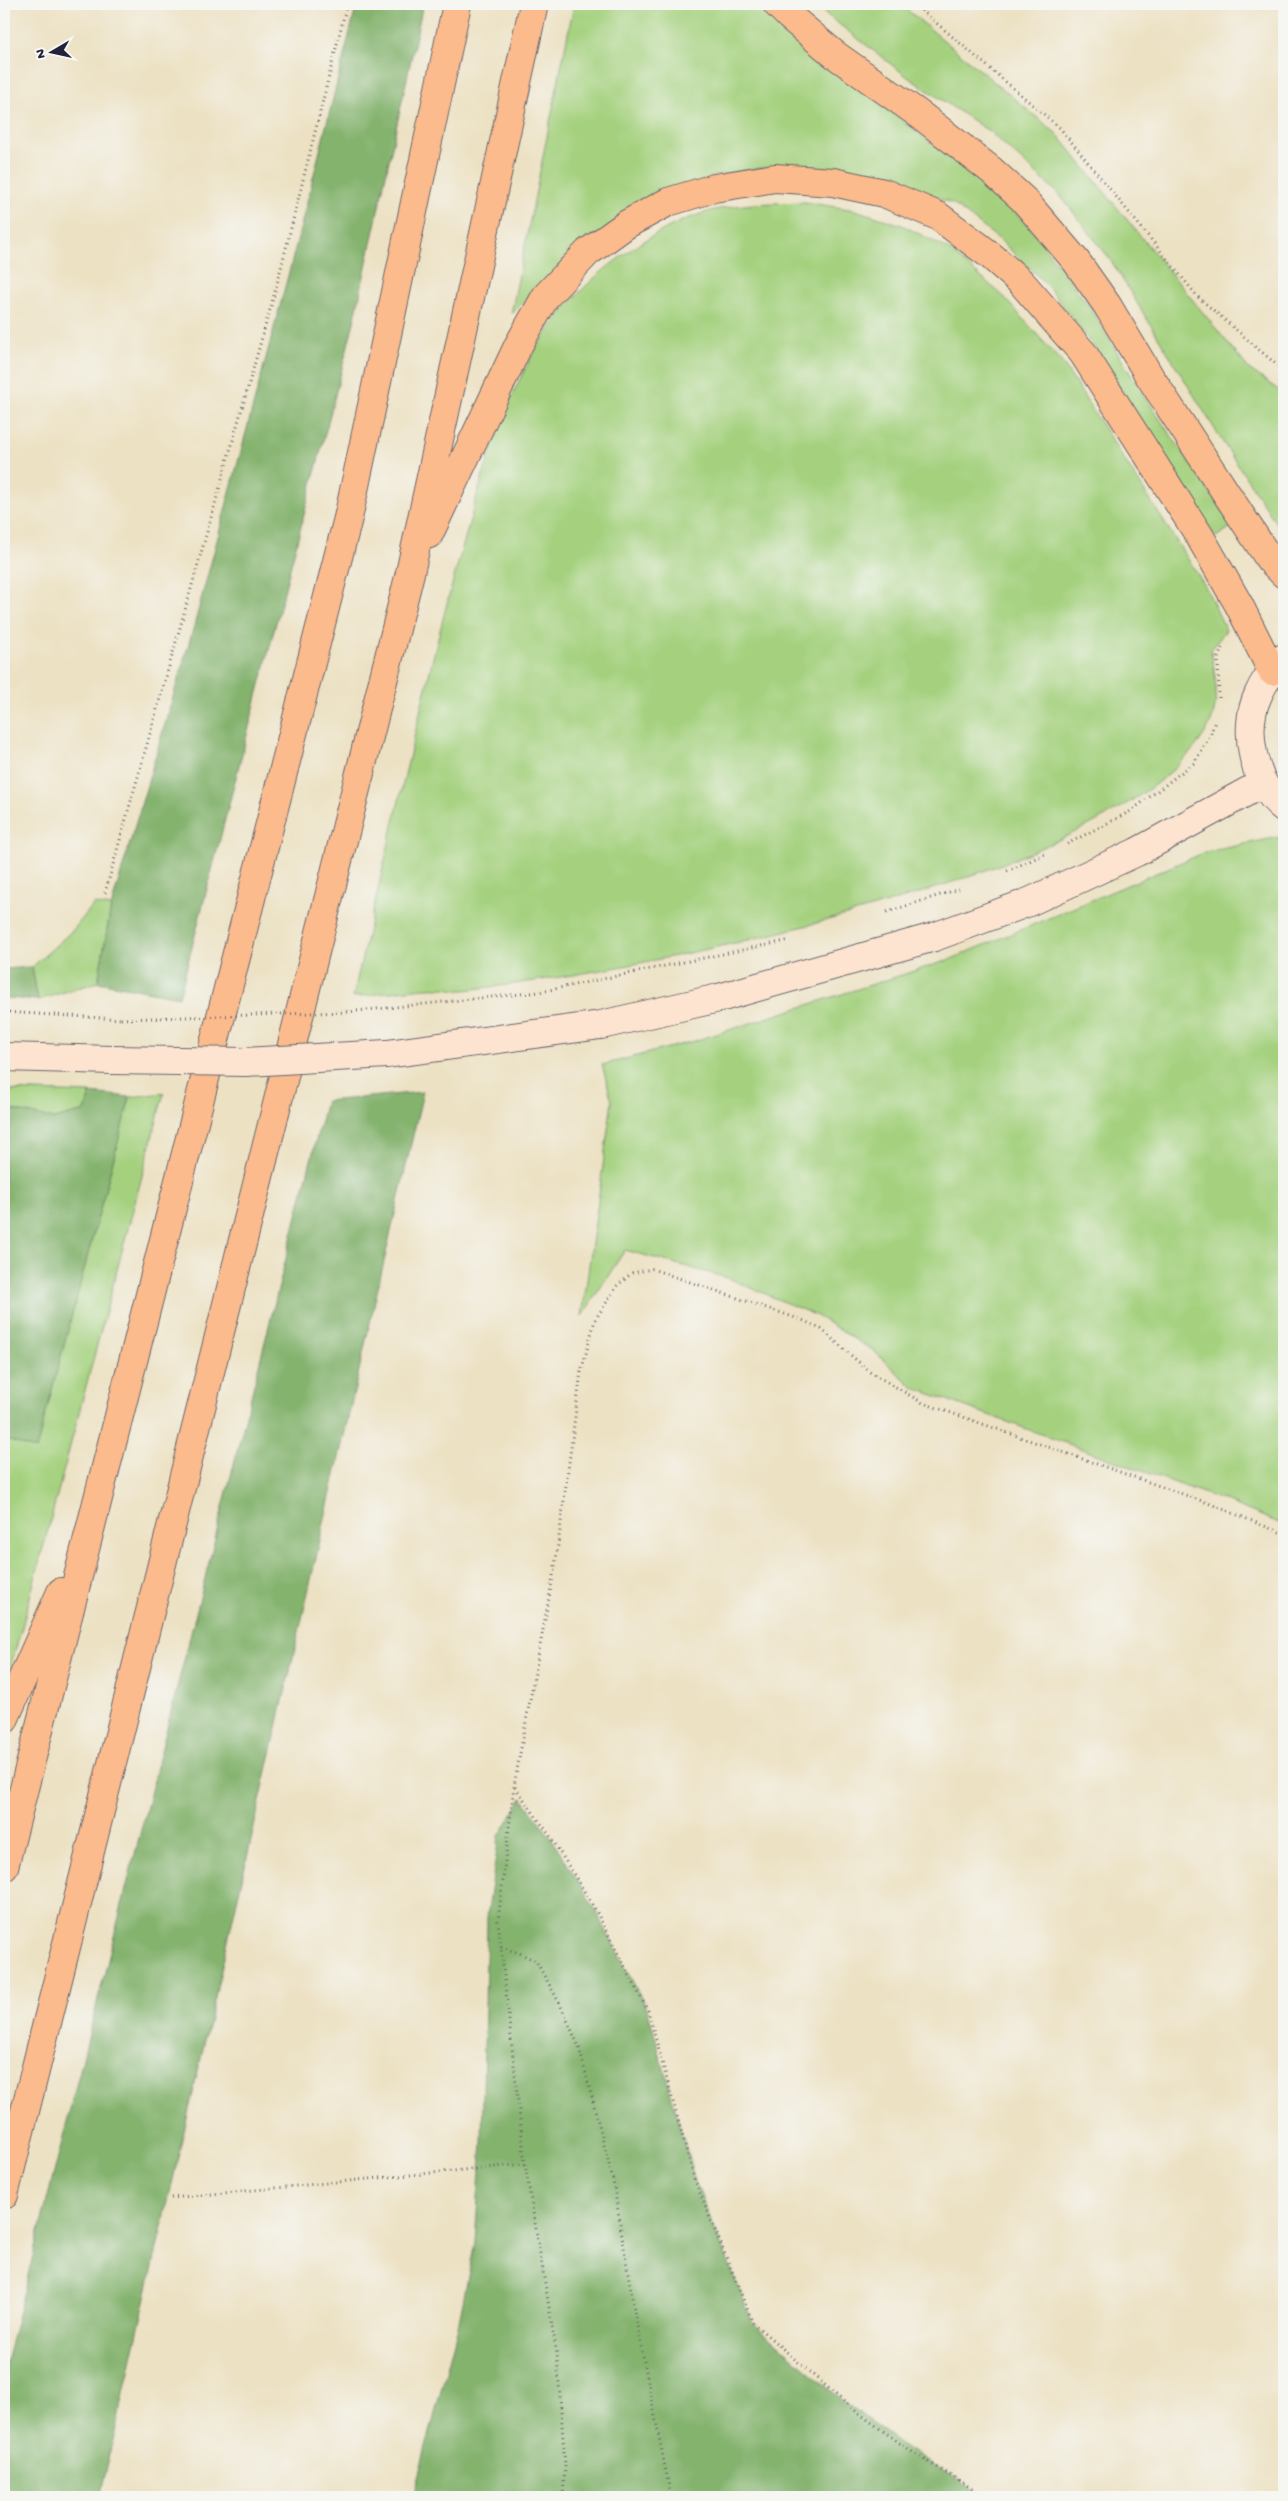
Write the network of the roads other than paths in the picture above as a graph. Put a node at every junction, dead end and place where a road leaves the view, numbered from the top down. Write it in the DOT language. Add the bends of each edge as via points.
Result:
graph roads {
  1 [pos="457,4"];
  2 [pos="534,4"];
  3 [pos="777,4"];
  4 [pos="410,574"];
  5 [pos="1284,574"];
  6 [pos="1278,665"];
  7 [pos="1264,783"];
  8 [pos="1284,808"];
  9 [pos="4,1057"];
  10 [pos="96,1510"];
  11 [pos="4,1720"];
  12 [pos="4,1867"];
  13 [pos="4,2195"];
  1 -- 10 [label="highway" via="349,514"];
  2 -- 4 [label="highway"];
  3 -- 5 [label="highway" via="834,54 923,117 1024,200 1076,262 1107,306 1270,560"];
  4 -- 6 [label="highway" via="519,344 546,296 588,252 627,224 668,202 714,188 775,178 833,182 884,193 938,216 1021,282 1083,353"];
  4 -- 13 [label="highway"];
  6 -- 7 [label="main road" via="1257,696 1250,726 1253,755"];
  7 -- 8 [label="main road"];
  7 -- 9 [label="main road, bridge" via="1137,852 1029,902 934,938 719,998 601,1025 387,1054 246,1062"];
  10 -- 11 [label="highway"];
  10 -- 12 [label="highway"];
}
